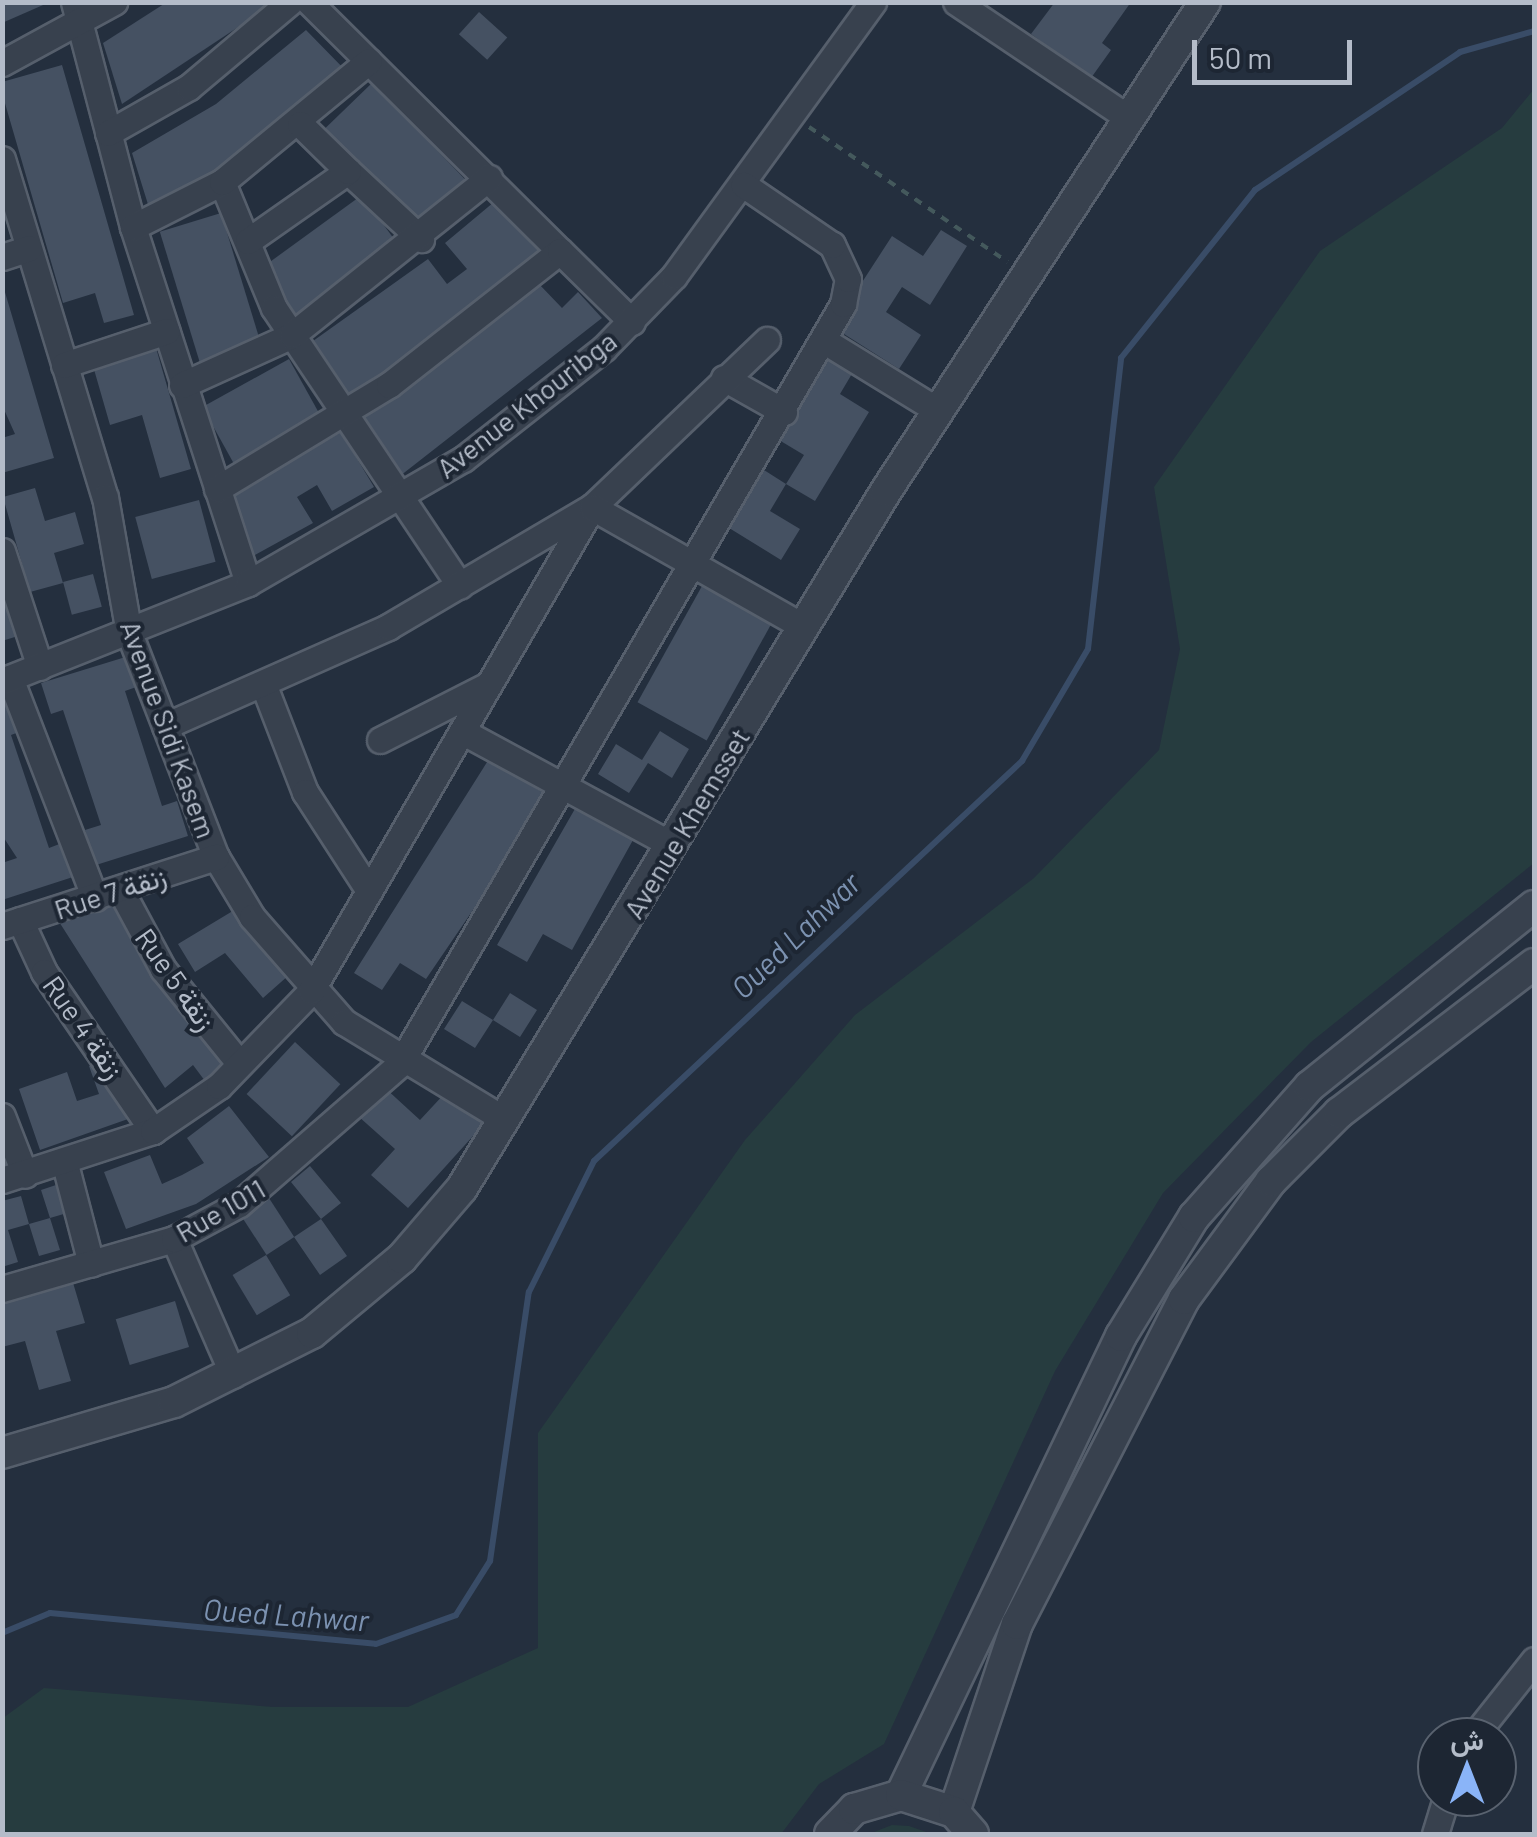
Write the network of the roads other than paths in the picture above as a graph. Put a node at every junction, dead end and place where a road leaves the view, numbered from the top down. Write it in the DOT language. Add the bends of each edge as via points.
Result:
graph roads {
  1 [pos="114,2"];
  2 [pos="290,2"];
  3 [pos="309,2"];
  4 [pos="873,2"];
  5 [pos="956,2"];
  6 [pos="1205,2"];
  7 [pos="78,14"];
  8 [pos="369,61"];
  9 [pos="2,63"];
  10 [pos="1130,119"];
  11 [pos="300,124"];
  12 [pos="108,132"];
  13 [pos="2,159"];
  14 [pos="348,171"];
  15 [pos="488,178"];
  16 [pos="222,182"];
  17 [pos="744,185"];
  18 [pos="133,227"];
  19 [pos="421,239"];
  20 [pos="248,241"];
  21 [pos="29,248"];
  22 [pos="560,251"];
  23 [pos="2,257"];
  24 [pos="632,322"];
  25 [pos="168,331"];
  26 [pos="292,335"];
  27 [pos="768,340"];
  28 [pos="823,340"];
  29 [pos="64,365"];
  30 [pos="724,378"];
  31 [pos="182,385"];
  32 [pos="937,410"];
  33 [pos="347,411"];
  34 [pos="784,412"];
  35 [pos="217,488"];
  36 [pos="402,495"];
  37 [pos="592,507"];
  38 [pos="2,552"];
  39 [pos="692,568"];
  40 [pos="248,583"];
  41 [pos="460,586"];
  42 [pos="804,627"];
  43 [pos="129,633"];
  44 [pos="40,667"];
  45 [pos="6,680"];
  46 [pos="488,684"];
  47 [pos="264,686"];
  48 [pos="164,726"];
  49 [pos="465,733"];
  50 [pos="380,740"];
  51 [pos="564,792"];
  52 [pos="672,845"];
  53 [pos="216,857"];
  54 [pos="122,891"];
  55 [pos="369,891"];
  56 [pos="95,898"];
  57 [pos="1534,906"];
  58 [pos="11,923"];
  59 [pos="1534,964"];
  60 [pos="311,991"];
  61 [pos="239,1062"];
  62 [pos="400,1064"];
  63 [pos="2,1116"];
  64 [pos="505,1120"];
  65 [pos="153,1131"];
  66 [pos="66,1164"];
  67 [pos="14,1177"];
  68 [pos="174,1239"];
  69 [pos="91,1264"];
  70 [pos="2,1289"];
  71 [pos="233,1375"];
  72 [pos="2,1453"];
  73 [pos="1534,1660"];
  74 [pos="1490,1717"];
  75 [pos="901,1795"];
  76 [pos="963,1823"];
  77 [pos="830,1834"];
  1 -- 7 [label="street"];
  2 -- 12 [label="street" via="189,87"];
  3 -- 8 [label="street"];
  4 -- 17 [label="street, Avenue Khouribga"];
  5 -- 10 [label="street"];
  6 -- 10 [label="street, Avenue Khemsset"];
  7 -- 9 [label="street"];
  7 -- 12 [label="street"];
  8 -- 11 [label="street"];
  8 -- 15 [label="street"];
  10 -- 32 [label="street, Avenue Khemsset"];
  11 -- 14 [label="street"];
  11 -- 16 [label="street"];
  12 -- 18 [label="street"];
  13 -- 21 [label="street, Avenue Sidi Kasem"];
  14 -- 19 [label="street"];
  14 -- 20 [label="street"];
  15 -- 19 [label="street"];
  15 -- 22 [label="street"];
  16 -- 18 [label="street"];
  16 -- 20 [label="street"];
  17 -- 24 [label="street, Avenue Khouribga"];
  17 -- 28 [label="street, Rue 1011" via="842,259 848,290"];
  18 -- 25 [label="street"];
  19 -- 26 [label="street"];
  20 -- 26 [label="street"];
  21 -- 23 [label="street"];
  21 -- 29 [label="street, Avenue Sidi Kasem"];
  22 -- 24 [label="street"];
  22 -- 33 [label="street"];
  24 -- 36 [label="street, Avenue Khouribga" via="463,459"];
  25 -- 29 [label="street"];
  25 -- 31 [label="street"];
  26 -- 31 [label="street"];
  26 -- 33 [label="street"];
  27 -- 30 [label="street"];
  28 -- 32 [label="street"];
  28 -- 34 [label="street, Rue 1011"];
  29 -- 43 [label="street, Avenue Sidi Kasem" via="104,497"];
  30 -- 34 [label="street"];
  30 -- 37 [label="street"];
  31 -- 35 [label="street"];
  32 -- 42 [label="street, Avenue Khemsset"];
  33 -- 35 [label="street"];
  33 -- 36 [label="street"];
  34 -- 39 [label="street, Rue 1011"];
  35 -- 40 [label="street"];
  36 -- 40 [label="street, Avenue Khouribga"];
  36 -- 41 [label="street"];
  37 -- 39 [label="street"];
  37 -- 41 [label="street"];
  37 -- 46 [label="street"];
  38 -- 44 [label="street"];
  39 -- 42 [label="street"];
  39 -- 51 [label="street, Rue 1011"];
  40 -- 43 [label="street, Avenue Khouribga"];
  41 -- 47 [label="street"];
  42 -- 52 [label="street, Avenue Khemsset"];
  43 -- 44 [label="street, Avenue Khouribga"];
  43 -- 48 [label="street, Avenue Sidi Kasem"];
  44 -- 45 [label="street, Avenue Khouribga"];
  45 -- 56 [label="street"];
  46 -- 49 [label="street"];
  46 -- 50 [label="street"];
  47 -- 48 [label="street"];
  47 -- 55 [label="street" via="306,792"];
  48 -- 53 [label="street, Avenue Sidi Kasem"];
  49 -- 51 [label="street"];
  49 -- 55 [label="street"];
  51 -- 52 [label="street"];
  51 -- 62 [label="street, Rue 1011"];
  52 -- 64 [label="street, Avenue Khemsset"];
  53 -- 54 [label="street, Rue 7 زنقة"];
  53 -- 60 [label="street, Avenue Sidi Kasem"];
  54 -- 56 [label="street, Rue 7 زنقة"];
  54 -- 61 [label="street, Rue 5 زنقة" via="163,969"];
  55 -- 60 [label="street"];
  56 -- 58 [label="street, Rue 7 زنقة"];
  57 -- 75 [label="street" via="1310,1086 1194,1216 1121,1336"];
  58 -- 65 [label="street, Rue 4 زنقة"];
  59 -- 76 [label="street" via="1339,1113 1271,1181 1194,1284 1148,1358 1017,1624"];
  60 -- 61 [label="street"];
  60 -- 62 [label="street, Avenue Sidi Kasem"];
  61 -- 65 [label="street"];
  62 -- 64 [label="street, Avenue Sidi Kasem"];
  62 -- 68 [label="street, Rue 1011" via="265,1186"];
  63 -- 67 [label="street"];
  64 -- 71 [label="street, Avenue Khemsset" via="402,1258 312,1333"];
  65 -- 66 [label="street"];
  66 -- 67 [label="street"];
  66 -- 69 [label="street"];
  68 -- 69 [label="street, Rue 1011"];
  68 -- 71 [label="street"];
  69 -- 70 [label="street, Rue 1011"];
  71 -- 72 [label="street, Avenue Khemsset"];
  73 -- 74 [label="street"];
  75 -- 76 [label="street"];
  75 -- 77 [label="street" via="854,1809"];
}
